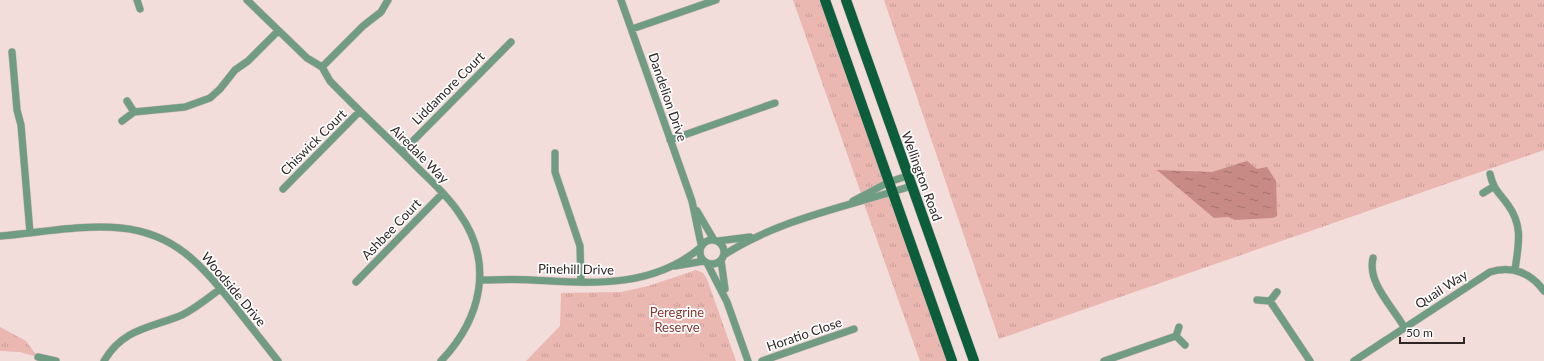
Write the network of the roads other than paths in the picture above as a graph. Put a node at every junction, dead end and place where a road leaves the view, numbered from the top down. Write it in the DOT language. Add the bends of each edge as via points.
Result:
graph roads {
  1 [pos="137,0"];
  2 [pos="247,0"];
  3 [pos="388,0"];
  4 [pos="621,0"];
  5 [pos="716,0"];
  6 [pos="825,0"];
  7 [pos="846,0"];
  8 [pos="140,9"];
  9 [pos="632,29"];
  10 [pos="278,31"];
  11 [pos="511,42"];
  12 [pos="12,52"];
  13 [pos="322,67"];
  14 [pos="127,101"];
  15 [pos="775,102"];
  16 [pos="360,111"];
  17 [pos="134,112"];
  18 [pos="122,121"];
  19 [pos="670,140"];
  20 [pos="402,152"];
  21 [pos="555,153"];
  22 [pos="1490,174"];
  23 [pos="907,176"];
  24 [pos="889,182"];
  25 [pos="911,186"];
  26 [pos="1493,187"];
  27 [pos="283,189"];
  28 [pos="893,192"];
  29 [pos="443,193"];
  30 [pos="1483,193"];
  31 [pos="692,201"];
  32 [pos="844,206"];
  33 [pos="30,233"];
  34 [pos="760,235"];
  35 [pos="0,236"];
  36 [pos="716,240"];
  37 [pos="701,246"];
  38 [pos="722,257"];
  39 [pos="1373,258"];
  40 [pos="706,262"];
  41 [pos="670,267"];
  42 [pos="1515,270"];
  43 [pos="480,280"];
  44 [pos="356,282"];
  45 [pos="581,282"];
  46 [pos="220,289"];
  47 [pos="1544,291"];
  48 [pos="1277,292"];
  49 [pos="1257,300"];
  50 [pos="1270,301"];
  51 [pos="727,302"];
  52 [pos="1179,327"];
  53 [pos="1404,327"];
  54 [pos="854,329"];
  55 [pos="1176,336"];
  56 [pos="1185,345"];
  57 [pos="38,357"];
  58 [pos="56,361"];
  59 [pos="104,361"];
  60 [pos="278,361"];
  61 [pos="442,361"];
  62 [pos="748,361"];
  63 [pos="762,361"];
  64 [pos="952,361"];
  65 [pos="974,361"];
  66 [pos="1104,361"];
  67 [pos="1310,361"];
  68 [pos="1354,361"];
  1 -- 8 [label="street"];
  2 -- 10 [label="street, Airedale Way"];
  3 -- 13 [label="street" via="378,15 363,26"];
  4 -- 9 [label="street, Dandelion Drive"];
  5 -- 9 [label="street"];
  6 -- 24 [label="main road"];
  7 -- 23 [label="main road, Wellington Road"];
  9 -- 19 [label="street, Dandelion Drive"];
  10 -- 13 [label="street, Airedale Way" via="310,62"];
  10 -- 17 [label="street" via="248,61 231,73 220,89 204,101 185,108"];
  11 -- 20 [label="street, Liddamore Court"];
  12 -- 33 [label="street"];
  13 -- 16 [label="street, Airedale Way" via="330,81"];
  14 -- 17 [label="street"];
  15 -- 19 [label="street"];
  16 -- 20 [label="street, Airedale Way"];
  16 -- 27 [label="street, Chiswick Court"];
  17 -- 18 [label="street"];
  19 -- 31 [label="street, Dandelion Drive"];
  20 -- 29 [label="street, Airedale Way"];
  21 -- 45 [label="street" via="555,172 580,246"];
  22 -- 26 [label="street"];
  23 -- 24 [label="street"];
  23 -- 25 [label="main road, Wellington Road"];
  24 -- 28 [label="main road"];
  24 -- 32 [label="street"];
  25 -- 28 [label="street"];
  25 -- 65 [label="main road, Wellington Road"];
  26 -- 30 [label="street"];
  26 -- 42 [label="street" via="1509,206 1518,227 1520,243"];
  28 -- 32 [label="street"];
  28 -- 64 [label="main road"];
  29 -- 43 [label="street, Airedale Way" via="459,211 472,237 478,256"];
  29 -- 44 [label="street, Ashbee Court"];
  31 -- 36 [label="street, Dandelion Drive"];
  31 -- 37 [label="street, Dandelion Drive"];
  32 -- 34 [label="street"];
  33 -- 35 [label="street, Woodside Drive"];
  33 -- 46 [label="street, Woodside Drive" via="110,227 143,232 170,243 188,255"];
  34 -- 36 [label="street"];
  34 -- 38 [label="street"];
  36 -- 37 [label="street" via="708,240"];
  36 -- 38 [label="street" via="722,246"];
  37 -- 40 [label="street" via="701,257"];
  37 -- 41 [label="street, Pinehill Drive"];
  38 -- 40 [label="street" via="716,264"];
  38 -- 51 [label="street" via="722,276"];
  39 -- 53 [label="street" via="1371,267 1374,280"];
  40 -- 41 [label="street, Pinehill Drive"];
  40 -- 51 [label="street"];
  41 -- 45 [label="street, Pinehill Drive" via="622,281"];
  42 -- 47 [label="street, Quail Way" via="1532,278"];
  42 -- 53 [label="street, Quail Way" via="1495,270 1484,275"];
  43 -- 45 [label="street, Pinehill Drive"];
  43 -- 61 [label="street, Airedale Way" via="476,305 469,324 459,342"];
  46 -- 59 [label="street" via="189,311 127,335"];
  46 -- 60 [label="street, Woodside Drive"];
  48 -- 50 [label="street"];
  49 -- 50 [label="street"];
  50 -- 67 [label="street"];
  51 -- 62 [label="street"];
  52 -- 55 [label="street"];
  53 -- 68 [label="street, Quail Way"];
  54 -- 63 [label="street, Horatio Close"];
  55 -- 56 [label="street"];
  55 -- 66 [label="street"];
  57 -- 58 [label="street"];
}
